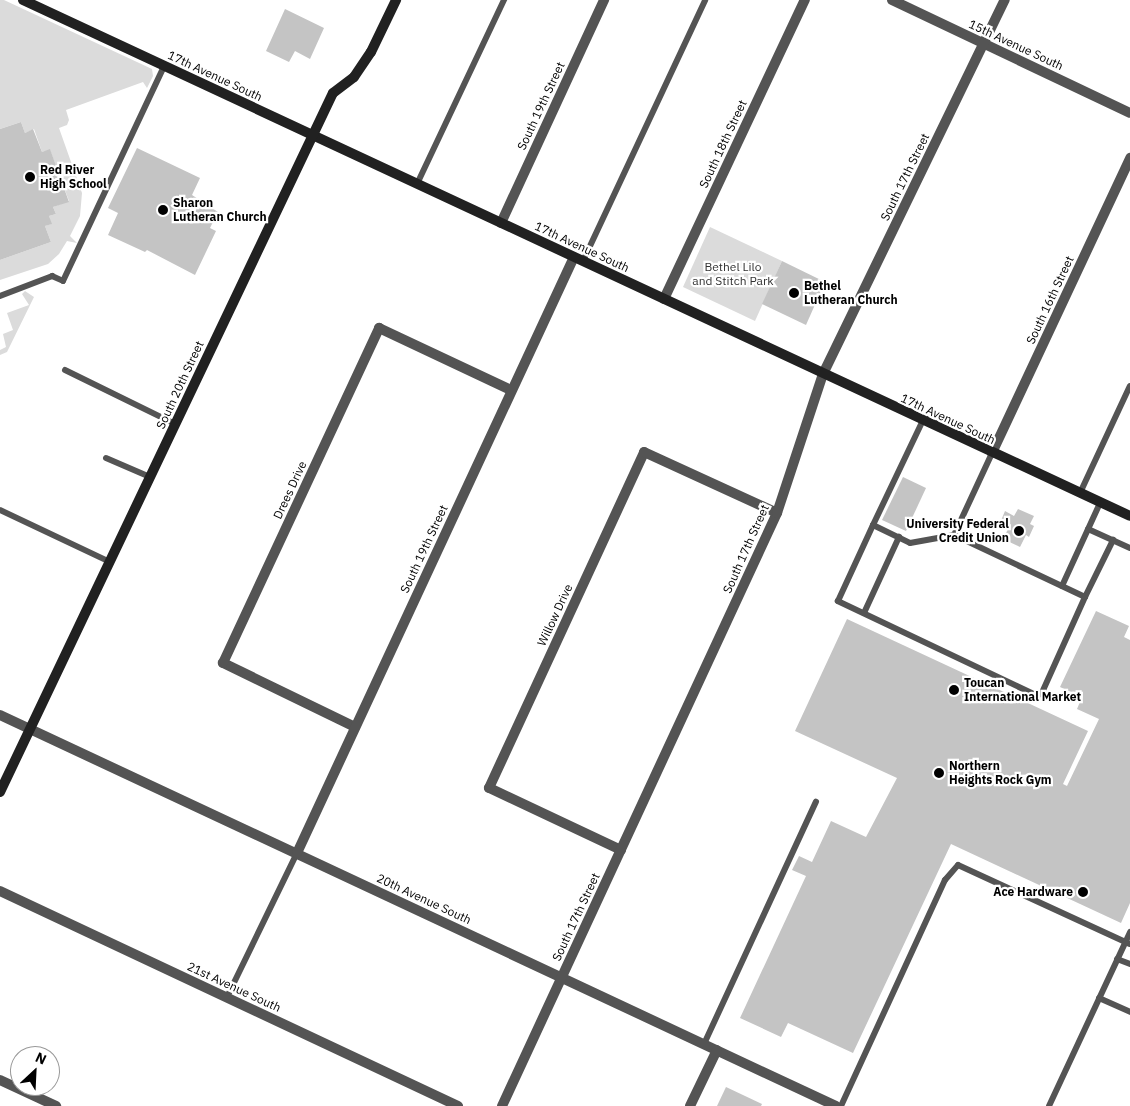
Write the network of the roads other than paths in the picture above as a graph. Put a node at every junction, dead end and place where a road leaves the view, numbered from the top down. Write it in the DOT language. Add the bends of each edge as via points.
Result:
graph roads {
  1 [pos="23,0"];
  2 [pos="396,0"];
  3 [pos="504,0"];
  4 [pos="604,0"];
  5 [pos="705,0"];
  6 [pos="805,0"];
  7 [pos="1005,0"];
  8 [pos="898,1"];
  9 [pos="985,44"];
  10 [pos="164,66"];
  11 [pos="1130,113"];
  12 [pos="312,136"];
  13 [pos="1130,158"];
  14 [pos="417,184"];
  15 [pos="501,223"];
  16 [pos="578,259"];
  17 [pos="0,296"];
  18 [pos="664,299"];
  19 [pos="65,370"];
  20 [pos="823,374"];
  21 [pos="1130,386"];
  22 [pos="511,390"];
  23 [pos="922,420"];
  24 [pos="175,424"];
  25 [pos="992,453"];
  26 [pos="106,458"];
  27 [pos="150,477"];
  28 [pos="1080,493"];
  29 [pos="1100,503"];
  30 [pos="0,510"];
  31 [pos="777,513"];
  32 [pos="1130,516"];
  33 [pos="873,525"];
  34 [pos="1088,529"];
  35 [pos="954,535"];
  36 [pos="899,537"];
  37 [pos="1113,540"];
  38 [pos="1130,548"];
  39 [pos="110,562"];
  40 [pos="1062,586"];
  41 [pos="1084,597"];
  42 [pos="864,613"];
  43 [pos="0,715"];
  44 [pos="355,727"];
  45 [pos="30,729"];
  46 [pos="0,792"];
  47 [pos="816,802"];
  48 [pos="621,850"];
  49 [pos="297,853"];
  50 [pos="0,891"];
  51 [pos="1130,932"];
  52 [pos="1127,943"];
  53 [pos="1117,958"];
  54 [pos="1130,964"];
  55 [pos="562,977"];
  56 [pos="227,997"];
  57 [pos="1099,998"];
  58 [pos="1130,1012"];
  59 [pos="704,1044"];
  60 [pos="717,1050"];
  61 [pos="0,1080"];
  62 [pos="56,1106"];
  63 [pos="458,1106"];
  64 [pos="502,1106"];
  65 [pos="690,1106"];
  66 [pos="836,1106"];
  67 [pos="841,1106"];
  68 [pos="1048,1106"];
  1 -- 10 [label="street, 17th Avenue South"];
  2 -- 12 [label="street, South 20th Street" via="371,52 354,77 333,93"];
  3 -- 14 [label="lane"];
  4 -- 15 [label="street, South 19th Street"];
  5 -- 16 [label="lane"];
  6 -- 18 [label="street, South 18th Street"];
  7 -- 9 [label="street, South 17th Street"];
  8 -- 9 [label="street, 15th Avenue South"];
  9 -- 11 [label="street, 15th Avenue South"];
  9 -- 20 [label="street, South 17th Street"];
  10 -- 12 [label="street, 17th Avenue South"];
  10 -- 17 [label="lane" via="63,281 52,276"];
  12 -- 14 [label="street, 17th Avenue South"];
  12 -- 24 [label="street, South 20th Street"];
  13 -- 25 [label="street, South 16th Street"];
  14 -- 15 [label="street, 17th Avenue South"];
  15 -- 16 [label="street, 17th Avenue South"];
  16 -- 18 [label="street, 17th Avenue South"];
  16 -- 22 [label="street, South 19th Street"];
  18 -- 20 [label="street, 17th Avenue South"];
  19 -- 24 [label="lane"];
  20 -- 23 [label="street, 17th Avenue South"];
  20 -- 31 [label="street, South 17th Street"];
  21 -- 28 [label="lane"];
  22 -- 44 [label="street, South 19th Street"];
  22 -- 44 [label="street, Drees Drive" via="379,328 223,663"];
  23 -- 25 [label="street, 17th Avenue South"];
  23 -- 33 [label="lane"];
  24 -- 27 [label="street, South 20th Street"];
  25 -- 28 [label="street, 17th Avenue South"];
  25 -- 35 [label="lane"];
  26 -- 27 [label="lane"];
  27 -- 39 [label="street, South 20th Street"];
  28 -- 29 [label="street, 17th Avenue South"];
  29 -- 32 [label="street, 17th Avenue South"];
  29 -- 34 [label="lane"];
  30 -- 39 [label="lane"];
  31 -- 48 [label="street, South 17th Street"];
  31 -- 48 [label="street, Willow Drive" via="644,452 489,788"];
  33 -- 36 [label="lane"];
  33 -- 42 [label="lane" via="838,601"];
  34 -- 37 [label="lane"];
  34 -- 40 [label="lane"];
  35 -- 36 [label="lane" via="910,543"];
  35 -- 40 [label="lane"];
  36 -- 42 [label="lane"];
  37 -- 38 [label="lane"];
  37 -- 41 [label="lane"];
  39 -- 45 [label="street, South 20th Street"];
  40 -- 41 [label="lane"];
  41 -- 42 [label="lane" via="1040,697"];
  43 -- 45 [label="street, 20th Avenue South"];
  44 -- 49 [label="street, South 19th Street"];
  45 -- 46 [label="street, South 20th Street"];
  45 -- 49 [label="street, 20th Avenue South"];
  47 -- 59 [label="lane"];
  48 -- 55 [label="street, South 17th Street"];
  49 -- 55 [label="street, 20th Avenue South"];
  49 -- 56 [label="lane"];
  50 -- 56 [label="street, 21st Avenue South"];
  51 -- 52 [label="lane"];
  52 -- 53 [label="lane"];
  52 -- 67 [label="lane" via="958,865 945,880"];
  53 -- 54 [label="lane"];
  53 -- 57 [label="lane"];
  55 -- 59 [label="street, 20th Avenue South"];
  55 -- 64 [label="street, South 17th Street"];
  56 -- 63 [label="street, 21st Avenue South"];
  57 -- 58 [label="lane"];
  57 -- 68 [label="lane"];
  59 -- 60 [label="street, 20th Avenue South"];
  60 -- 65 [label="street"];
  60 -- 66 [label="street, 20th Avenue South"];
  61 -- 62 [label="street"];
}
